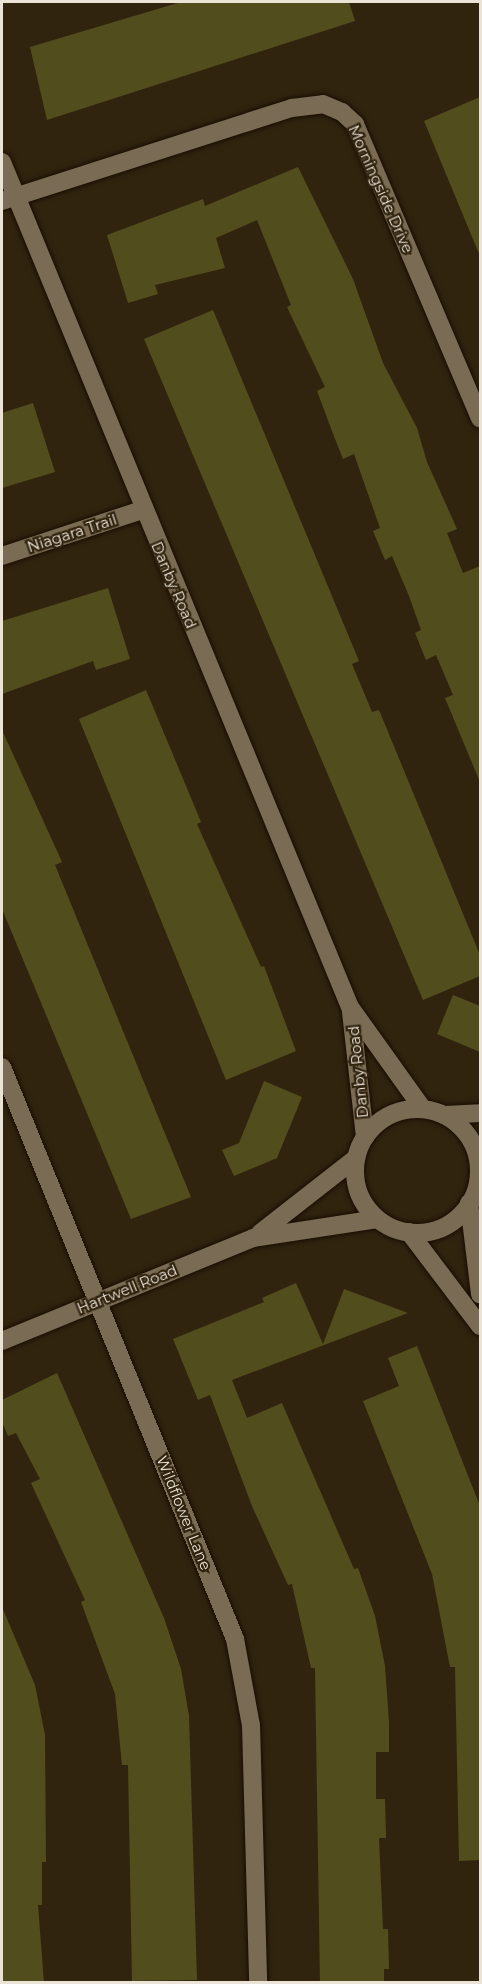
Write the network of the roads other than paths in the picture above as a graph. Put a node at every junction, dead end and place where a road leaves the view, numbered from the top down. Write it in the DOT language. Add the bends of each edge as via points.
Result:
graph roads {
  1 [pos="2,162"];
  2 [pos="8,199"];
  3 [pos="480,419"];
  4 [pos="142,510"];
  5 [pos="2,556"];
  6 [pos="351,1007"];
  7 [pos="2,1067"];
  8 [pos="423,1109"];
  9 [pos="480,1113"];
  10 [pos="444,1115"];
  11 [pos="365,1137"];
  12 [pos="356,1158"];
  13 [pos="479,1180"];
  14 [pos="469,1203"];
  15 [pos="378,1219"];
  16 [pos="410,1232"];
  17 [pos="254,1238"];
  18 [pos="480,1294"];
  19 [pos="97,1301"];
  20 [pos="480,1326"];
  21 [pos="2,1341"];
  22 [pos="258,1983"];
  1 -- 2 [label="street, Danby Road"];
  2 -- 3 [label="street, Morningside Drive" via="292,108 323,104 342,112 355,124"];
  2 -- 4 [label="street, Danby Road"];
  4 -- 5 [label="street, Niagara Trail"];
  4 -- 6 [label="street, Danby Road"];
  6 -- 8 [label="street, Danby Road"];
  6 -- 11 [label="street, Danby Road"];
  7 -- 19 [label="street, Wildflower Lane"];
  8 -- 10 [label="street"];
  8 -- 11 [label="street" via="390,1115"];
  9 -- 10 [label="street"];
  10 -- 13 [label="street" via="462,1128 474,1147"];
  11 -- 12 [label="street"];
  12 -- 15 [label="street" via="358,1190"];
  12 -- 17 [label="street, Hartwell Road"];
  13 -- 14 [label="street"];
  14 -- 16 [label="street" via="443,1226"];
  14 -- 18 [label="street"];
  15 -- 16 [label="street"];
  15 -- 17 [label="street, Hartwell Road"];
  16 -- 20 [label="street"];
  17 -- 19 [label="street, Hartwell Road"];
  19 -- 21 [label="street, Hartwell Road"];
  19 -- 22 [label="street, Wildflower Lane" via="223,1605 244,1673 251,1725"];
}
